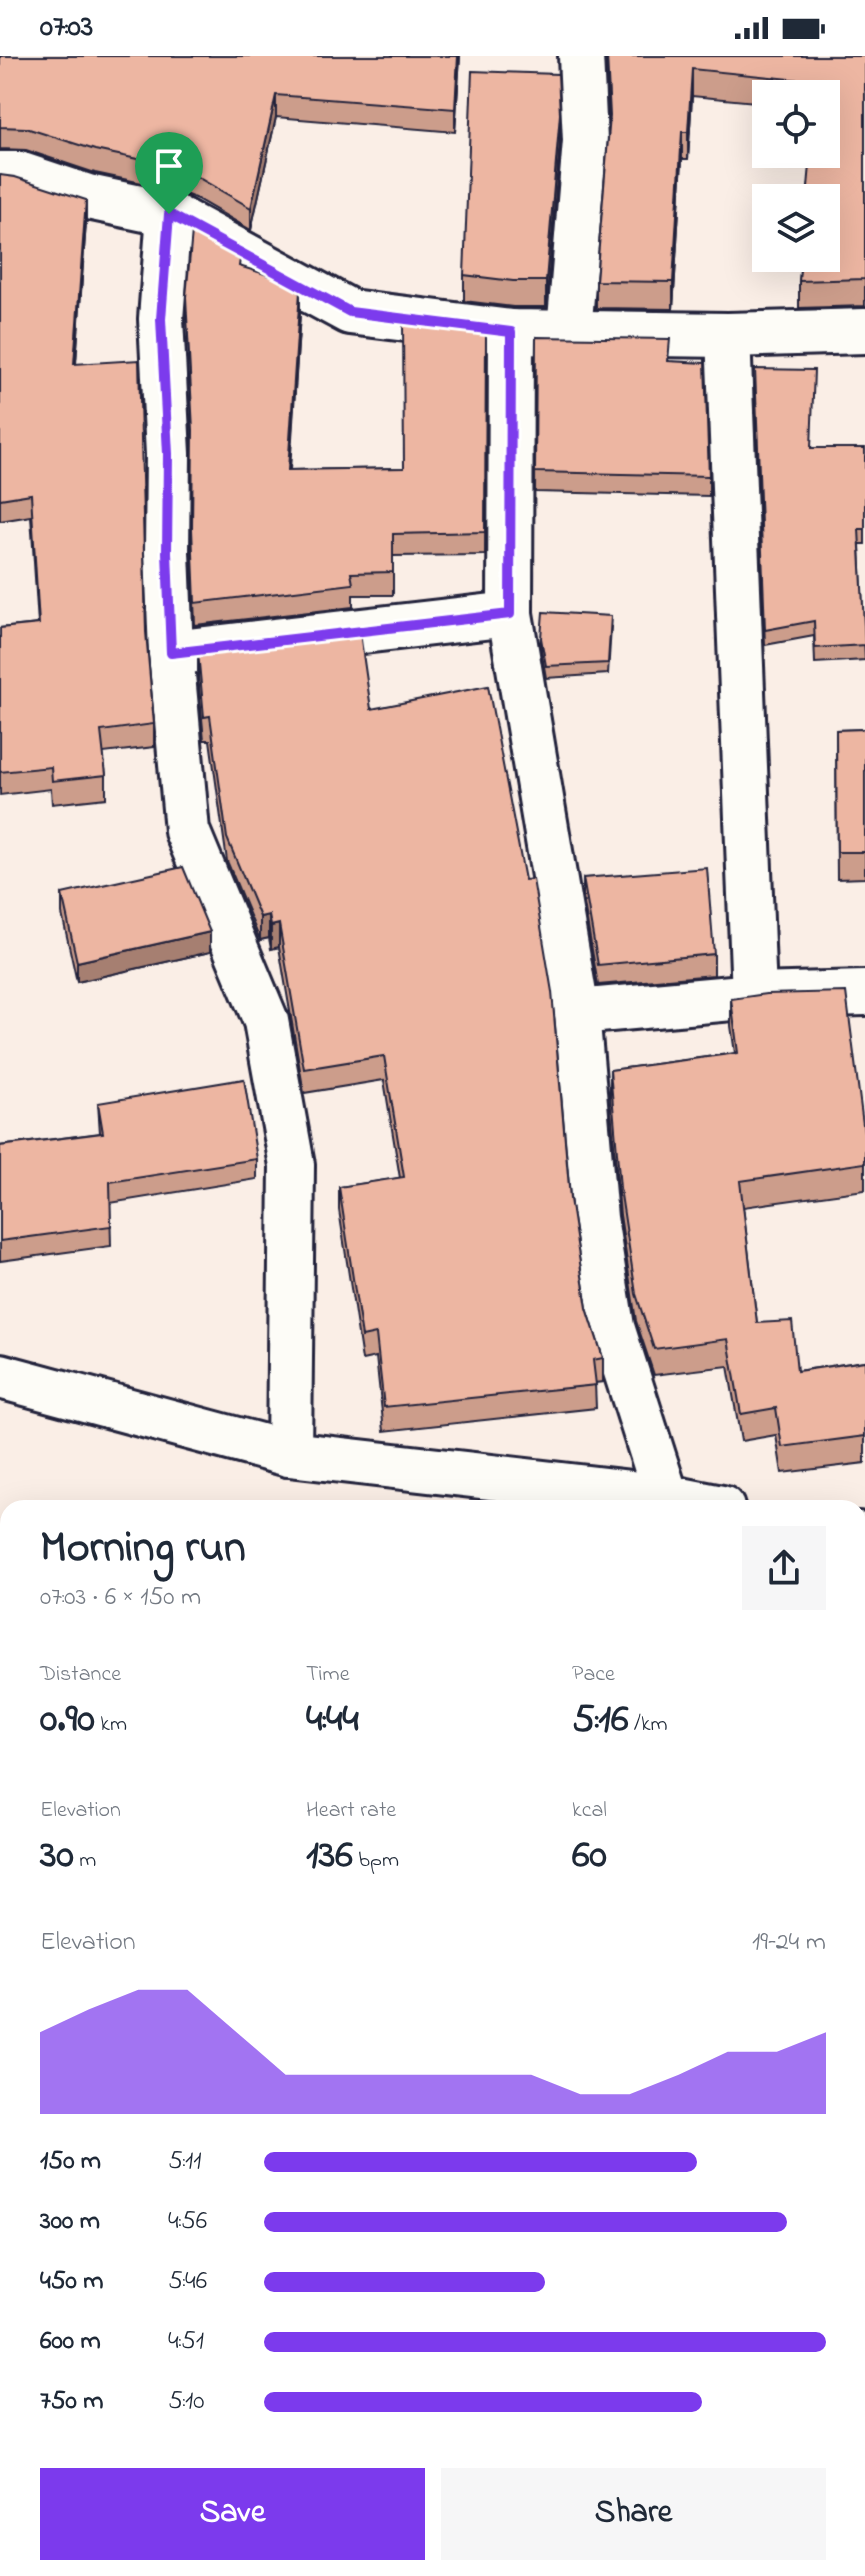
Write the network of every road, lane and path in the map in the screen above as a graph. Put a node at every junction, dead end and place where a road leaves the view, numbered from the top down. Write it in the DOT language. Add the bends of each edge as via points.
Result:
graph roads {
  1 [pos="581,56"];
  2 [pos="0,174"];
  3 [pos="169,214"];
  4 [pos="865,331"];
  5 [pos="511,332"];
  6 [pos="569,332"];
  7 [pos="728,335"];
  8 [pos="510,614"];
  9 [pos="171,653"];
  10 [pos="865,993"];
  11 [pos="754,996"];
  12 [pos="577,1012"];
  13 [pos="0,1376"];
  14 [pos="289,1454"];
  15 [pos="666,1497"];
  16 [pos="681,1500"];
  1 -- 6 [label="street" via="585,141"];
  2 -- 3 [label="street" via="19,174 88,197"];
  3 -- 5 [label="street" via="350,312"];
  3 -- 9 [label="street" via="161,319"];
  4 -- 7 [label="street"];
  5 -- 6 [label="street"];
  5 -- 8 [label="street"];
  6 -- 7 [label="street"];
  7 -- 11 [label="street"];
  8 -- 9 [label="street"];
  8 -- 12 [label="street"];
  9 -- 14 [label="street" via="187,831 266,1021 292,1165"];
  10 -- 11 [label="street"];
  11 -- 12 [label="street"];
  12 -- 15 [label="street" via="595,1218 612,1327"];
  13 -- 14 [label="street"];
  14 -- 15 [label="street"];
  15 -- 16 [label="street"];
}
